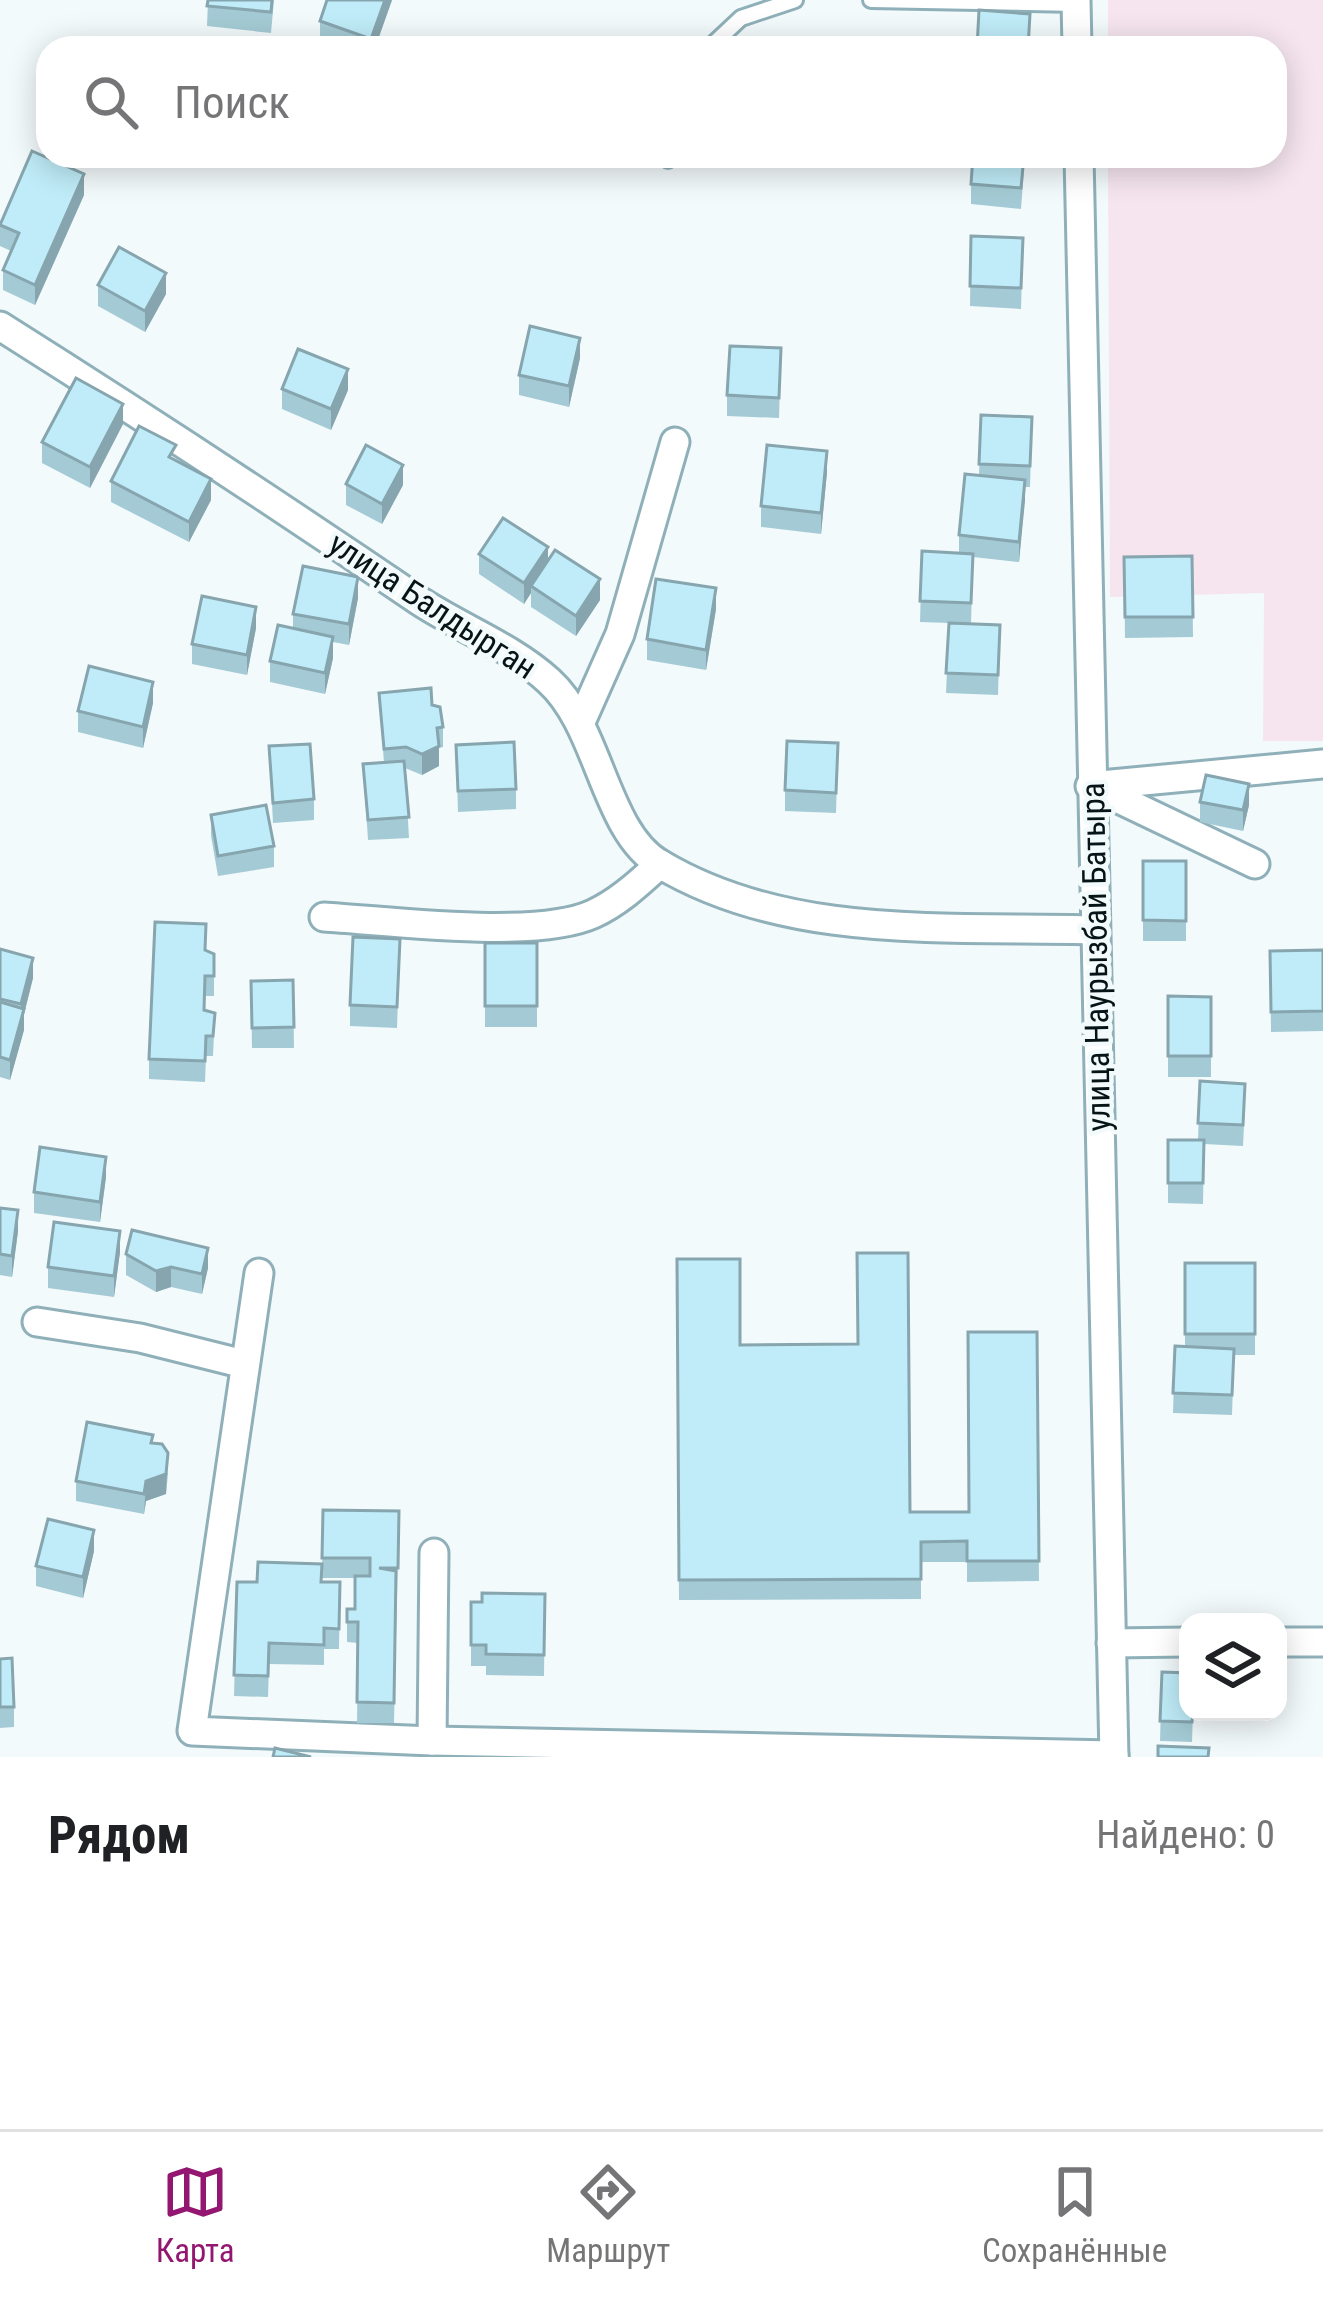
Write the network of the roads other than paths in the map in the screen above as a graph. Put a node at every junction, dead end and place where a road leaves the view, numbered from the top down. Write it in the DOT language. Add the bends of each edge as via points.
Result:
graph roads {
  1 [pos="795,0"];
  2 [pos="871,0"];
  3 [pos="1077,2"];
  4 [pos="722,36"];
  5 [pos="1077,36"];
  6 [pos="1079,168"];
  7 [pos="0,326"];
  8 [pos="675,442"];
  9 [pos="580,724"];
  10 [pos="1323,764"];
  11 [pos="1090,786"];
  12 [pos="660,864"];
  13 [pos="1256,864"];
  14 [pos="324,917"];
  15 [pos="1095,930"];
  16 [pos="259,1274"];
  17 [pos="37,1322"];
  18 [pos="244,1364"];
  19 [pos="434,1553"];
  20 [pos="1179,1642"];
  21 [pos="1287,1642"];
  22 [pos="1323,1642"];
  23 [pos="1111,1643"];
  24 [pos="432,1741"];
  25 [pos="385,1748"];
  26 [pos="1114,1756"];
  1 -- 4 [label="lane" via="741,18"];
  2 -- 3 [label="lane"];
  3 -- 5 [label="street"];
  6 -- 11 [label="street, улица Наурызбай Батыра"];
  7 -- 9 [label="street, улица Балдырган" via="546,678"];
  8 -- 9 [label="street" via="620,634"];
  9 -- 12 [label="street, улица Балдырган" via="636,846"];
  10 -- 11 [label="street"];
  11 -- 13 [label="street"];
  11 -- 15 [label="street, улица Наурызбай Батыра"];
  12 -- 14 [label="street" via="590,916 533,926"];
  12 -- 15 [label="street, улица Балдырган" via="731,898 827,922"];
  15 -- 23 [label="street, улица Наурызбай Батыра"];
  16 -- 18 [label="street"];
  17 -- 18 [label="street"];
  18 -- 25 [label="street" via="192,1731"];
  19 -- 24 [label="street"];
  20 -- 23 [label="street"];
  21 -- 22 [label="street"];
  23 -- 26 [label="street, улица Наурызбай Батыра"];
  24 -- 25 [label="street"];
  24 -- 26 [label="street"];
}
